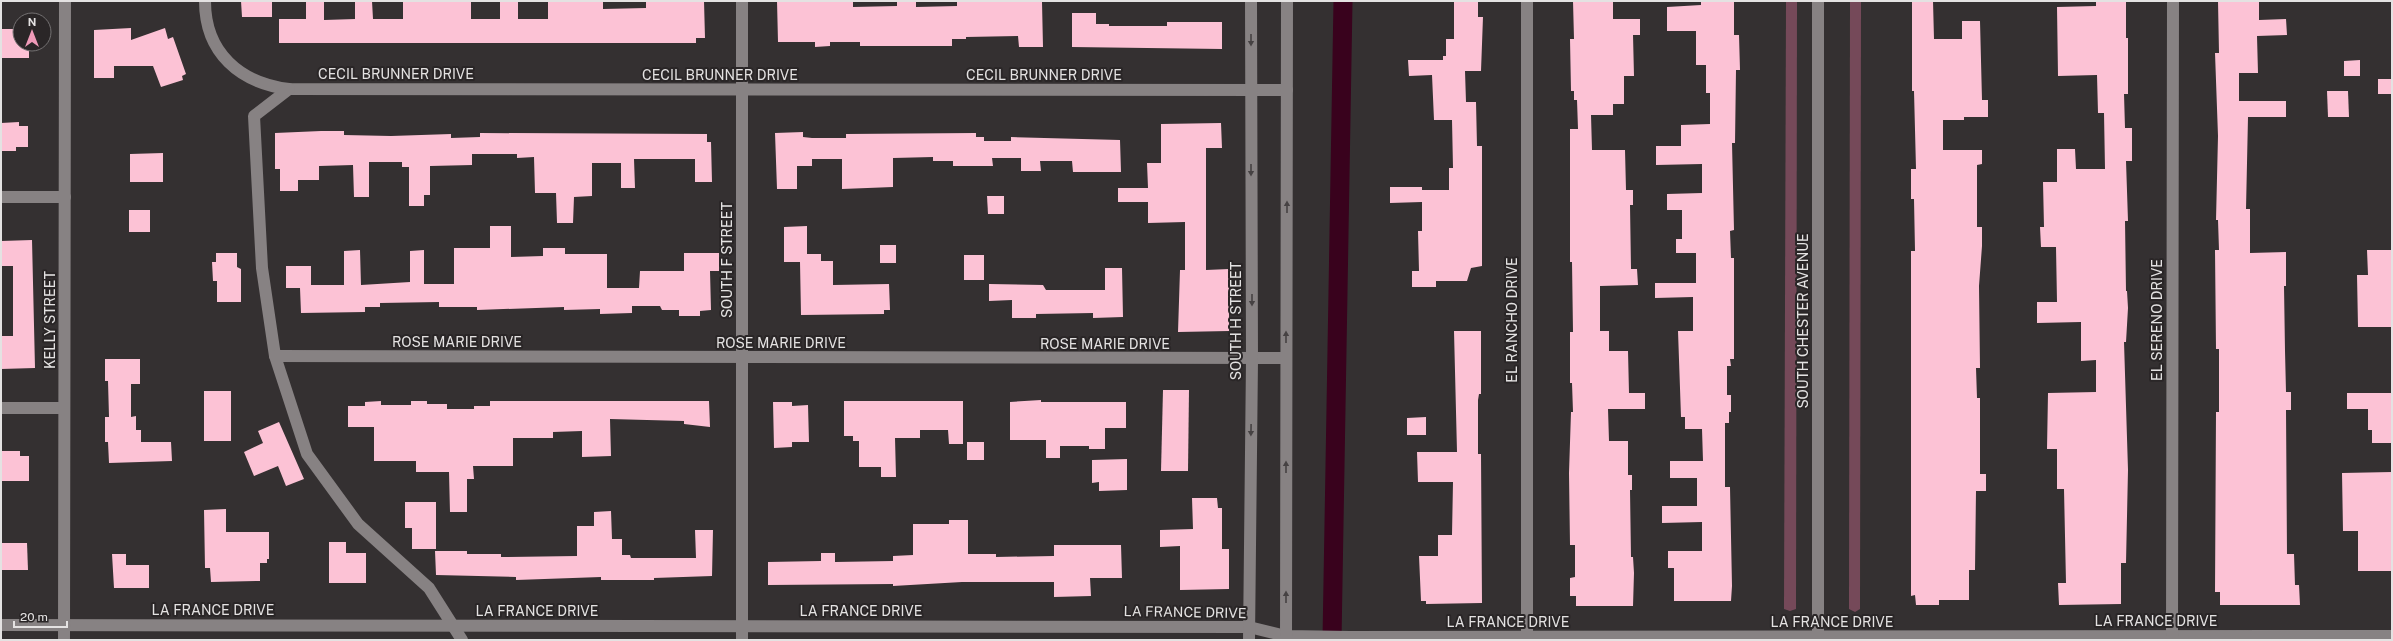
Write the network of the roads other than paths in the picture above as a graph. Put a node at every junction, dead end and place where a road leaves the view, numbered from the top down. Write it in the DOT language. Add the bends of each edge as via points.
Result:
graph roads {
  1 [pos="65,1"];
  2 [pos="205,1"];
  3 [pos="742,1"];
  4 [pos="1251,1"];
  5 [pos="1287,1"];
  6 [pos="1527,1"];
  7 [pos="1818,1"];
  8 [pos="2173,1"];
  9 [pos="289,89"];
  10 [pos="742,90"];
  11 [pos="1287,90"];
  12 [pos="1251,91"];
  13 [pos="1,196"];
  14 [pos="65,197"];
  15 [pos="275,356"];
  16 [pos="742,358"];
  17 [pos="1286,358"];
  18 [pos="1252,359"];
  19 [pos="1,408"];
  20 [pos="64,408"];
  21 [pos="1,624"];
  22 [pos="64,624"];
  23 [pos="452,625"];
  24 [pos="742,626"];
  25 [pos="1249,627"];
  26 [pos="2392,636"];
  27 [pos="1286,638"];
  28 [pos="1818,638"];
  29 [pos="2172,638"];
  30 [pos="1527,639"];
  31 [pos="64,640"];
  32 [pos="462,640"];
  33 [pos="742,640"];
  34 [pos="1249,640"];
  1 -- 14 [label="street, KELLY STREET"];
  2 -- 9 [label="street, CECIL BRUNNER DRIVE" via="206,19 212,40 223,58 255,82"];
  3 -- 10 [label="street, SOUTH F STREET"];
  4 -- 12 [label="street, SOUTH H STREET, one-way"];
  5 -- 11 [label="street"];
  6 -- 30 [label="street, EL RANCHO DRIVE"];
  7 -- 28 [label="street, SOUTH CHESTER AVENUE"];
  8 -- 29 [label="street, EL SERENO DRIVE"];
  9 -- 10 [label="street, CECIL BRUNNER DRIVE"];
  9 -- 15 [label="street" via="254,116 262,268"];
  10 -- 12 [label="street, CECIL BRUNNER DRIVE"];
  10 -- 16 [label="street, SOUTH F STREET"];
  11 -- 12 [label="street, CECIL BRUNNER DRIVE"];
  17 -- 11 [label="street, one-way"];
  12 -- 18 [label="street, SOUTH H STREET, one-way"];
  13 -- 14 [label="street"];
  14 -- 20 [label="street, KELLY STREET"];
  15 -- 16 [label="street, ROSE MARIE DRIVE"];
  15 -- 23 [label="street" via="307,454 358,524 429,588"];
  16 -- 18 [label="street, ROSE MARIE DRIVE"];
  16 -- 24 [label="street, SOUTH F STREET"];
  17 -- 18 [label="street, ROSE MARIE DRIVE"];
  27 -- 17 [label="street, one-way"];
  18 -- 25 [label="street, SOUTH H STREET, one-way"];
  19 -- 20 [label="street"];
  20 -- 22 [label="street, KELLY STREET"];
  21 -- 22 [label="street, LA FRANCE DRIVE"];
  22 -- 23 [label="street, LA FRANCE DRIVE"];
  22 -- 31 [label="street, KELLY STREET"];
  23 -- 24 [label="street, LA FRANCE DRIVE"];
  23 -- 32 [label="street"];
  24 -- 25 [label="street, LA FRANCE DRIVE"];
  24 -- 33 [label="street, SOUTH F STREET"];
  25 -- 27 [label="street, LA FRANCE DRIVE"];
  25 -- 34 [label="street, SOUTH H STREET"];
  26 -- 29 [label="street, LA FRANCE DRIVE"];
  27 -- 30 [label="street, LA FRANCE DRIVE"];
  28 -- 29 [label="street, LA FRANCE DRIVE"];
  28 -- 30 [label="street, LA FRANCE DRIVE"];
}
